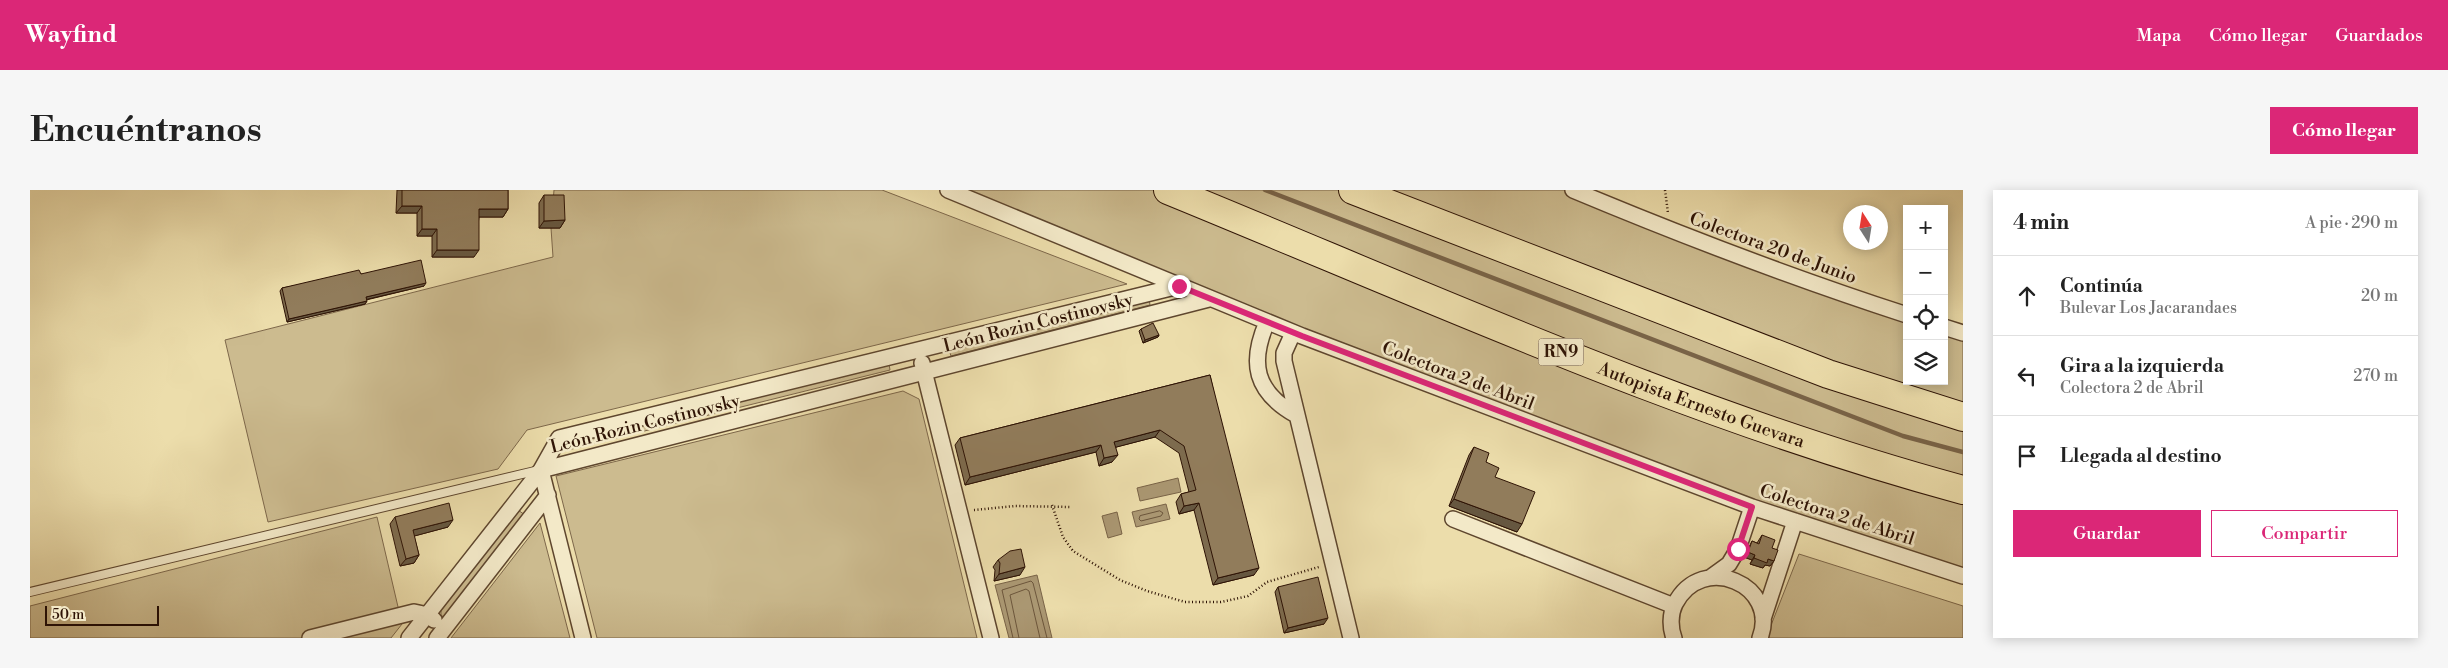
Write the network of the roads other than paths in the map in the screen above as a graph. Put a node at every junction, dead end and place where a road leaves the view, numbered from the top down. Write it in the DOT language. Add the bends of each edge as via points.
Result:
graph roads {
  1 [pos="948,190"];
  2 [pos="1168,190"];
  3 [pos="1353,190"];
  4 [pos="1573,190"];
  5 [pos="1179,286"];
  6 [pos="1209,299"];
  7 [pos="1903,314"];
  8 [pos="1267,322"];
  9 [pos="1948,328"];
  10 [pos="1293,333"];
  11 [pos="1963,333"];
  12 [pos="918,350"];
  13 [pos="924,372"];
  14 [pos="1296,414"];
  15 [pos="1963,417"];
  16 [pos="541,470"];
  17 [pos="1963,490"];
  18 [pos="548,495"];
  19 [pos="1752,507"];
  20 [pos="1453,519"];
  21 [pos="1795,521"];
  22 [pos="1963,576"];
  23 [pos="1711,577"];
  24 [pos="30,592"];
  25 [pos="1674,606"];
  26 [pos="428,614"];
  27 [pos="1763,619"];
  28 [pos="441,633"];
  29 [pos="310,638"];
  30 [pos="409,638"];
  31 [pos="583,638"];
  32 [pos="991,638"];
  33 [pos="1352,638"];
  34 [pos="1674,638"];
  35 [pos="1760,638"];
  1 -- 5 [label="street, Colectora 2 de Abril"];
  2 -- 17 [label="highway, Autopista Ernesto Guevara / RN9" via="1643,385 1797,440"];
  3 -- 15 [label="highway" via="1828,374"];
  4 -- 7 [label="street, Colectora 20 de Junio" via="1671,231"];
  5 -- 6 [label="street, Colectora 2 de Abril"];
  5 -- 12 [label="street, León Rozin Costinovsky"];
  6 -- 8 [label="street, Colectora 2 de Abril"];
  6 -- 13 [label="street, León Rozin Costinovsky"];
  8 -- 10 [label="street, Colectora 2 de Abril"];
  8 -- 14 [label="street" via="1256,350 1265,389 1278,405"];
  9 -- 11 [label="street"];
  10 -- 14 [label="street" via="1283,357"];
  10 -- 19 [label="street, Colectora 2 de Abril"];
  12 -- 13 [label="street"];
  12 -- 16 [label="street, León Rozin Costinovsky" via="559,438"];
  13 -- 16 [label="street, León Rozin Costinovsky"];
  13 -- 32 [label="street"];
  14 -- 33 [label="street"];
  16 -- 18 [label="street"];
  16 -- 24 [label="lane"];
  16 -- 26 [label="street"];
  18 -- 28 [label="street"];
  18 -- 31 [label="street"];
  19 -- 21 [label="street, Colectora 2 de Abril"];
  19 -- 23 [label="street" via="1738,549 1729,564"];
  20 -- 25 [label="street"];
  21 -- 22 [label="street, Colectora 2 de Abril"];
  21 -- 27 [label="street"];
  23 -- 25 [label="street" via="1688,587"];
  23 -- 27 [label="street" via="1740,583 1756,599"];
  25 -- 34 [label="street" via="1671,620"];
  26 -- 28 [label="street"];
  26 -- 29 [label="street" via="414,612"];
  26 -- 30 [label="street"];
  27 -- 35 [label="street"];
}
